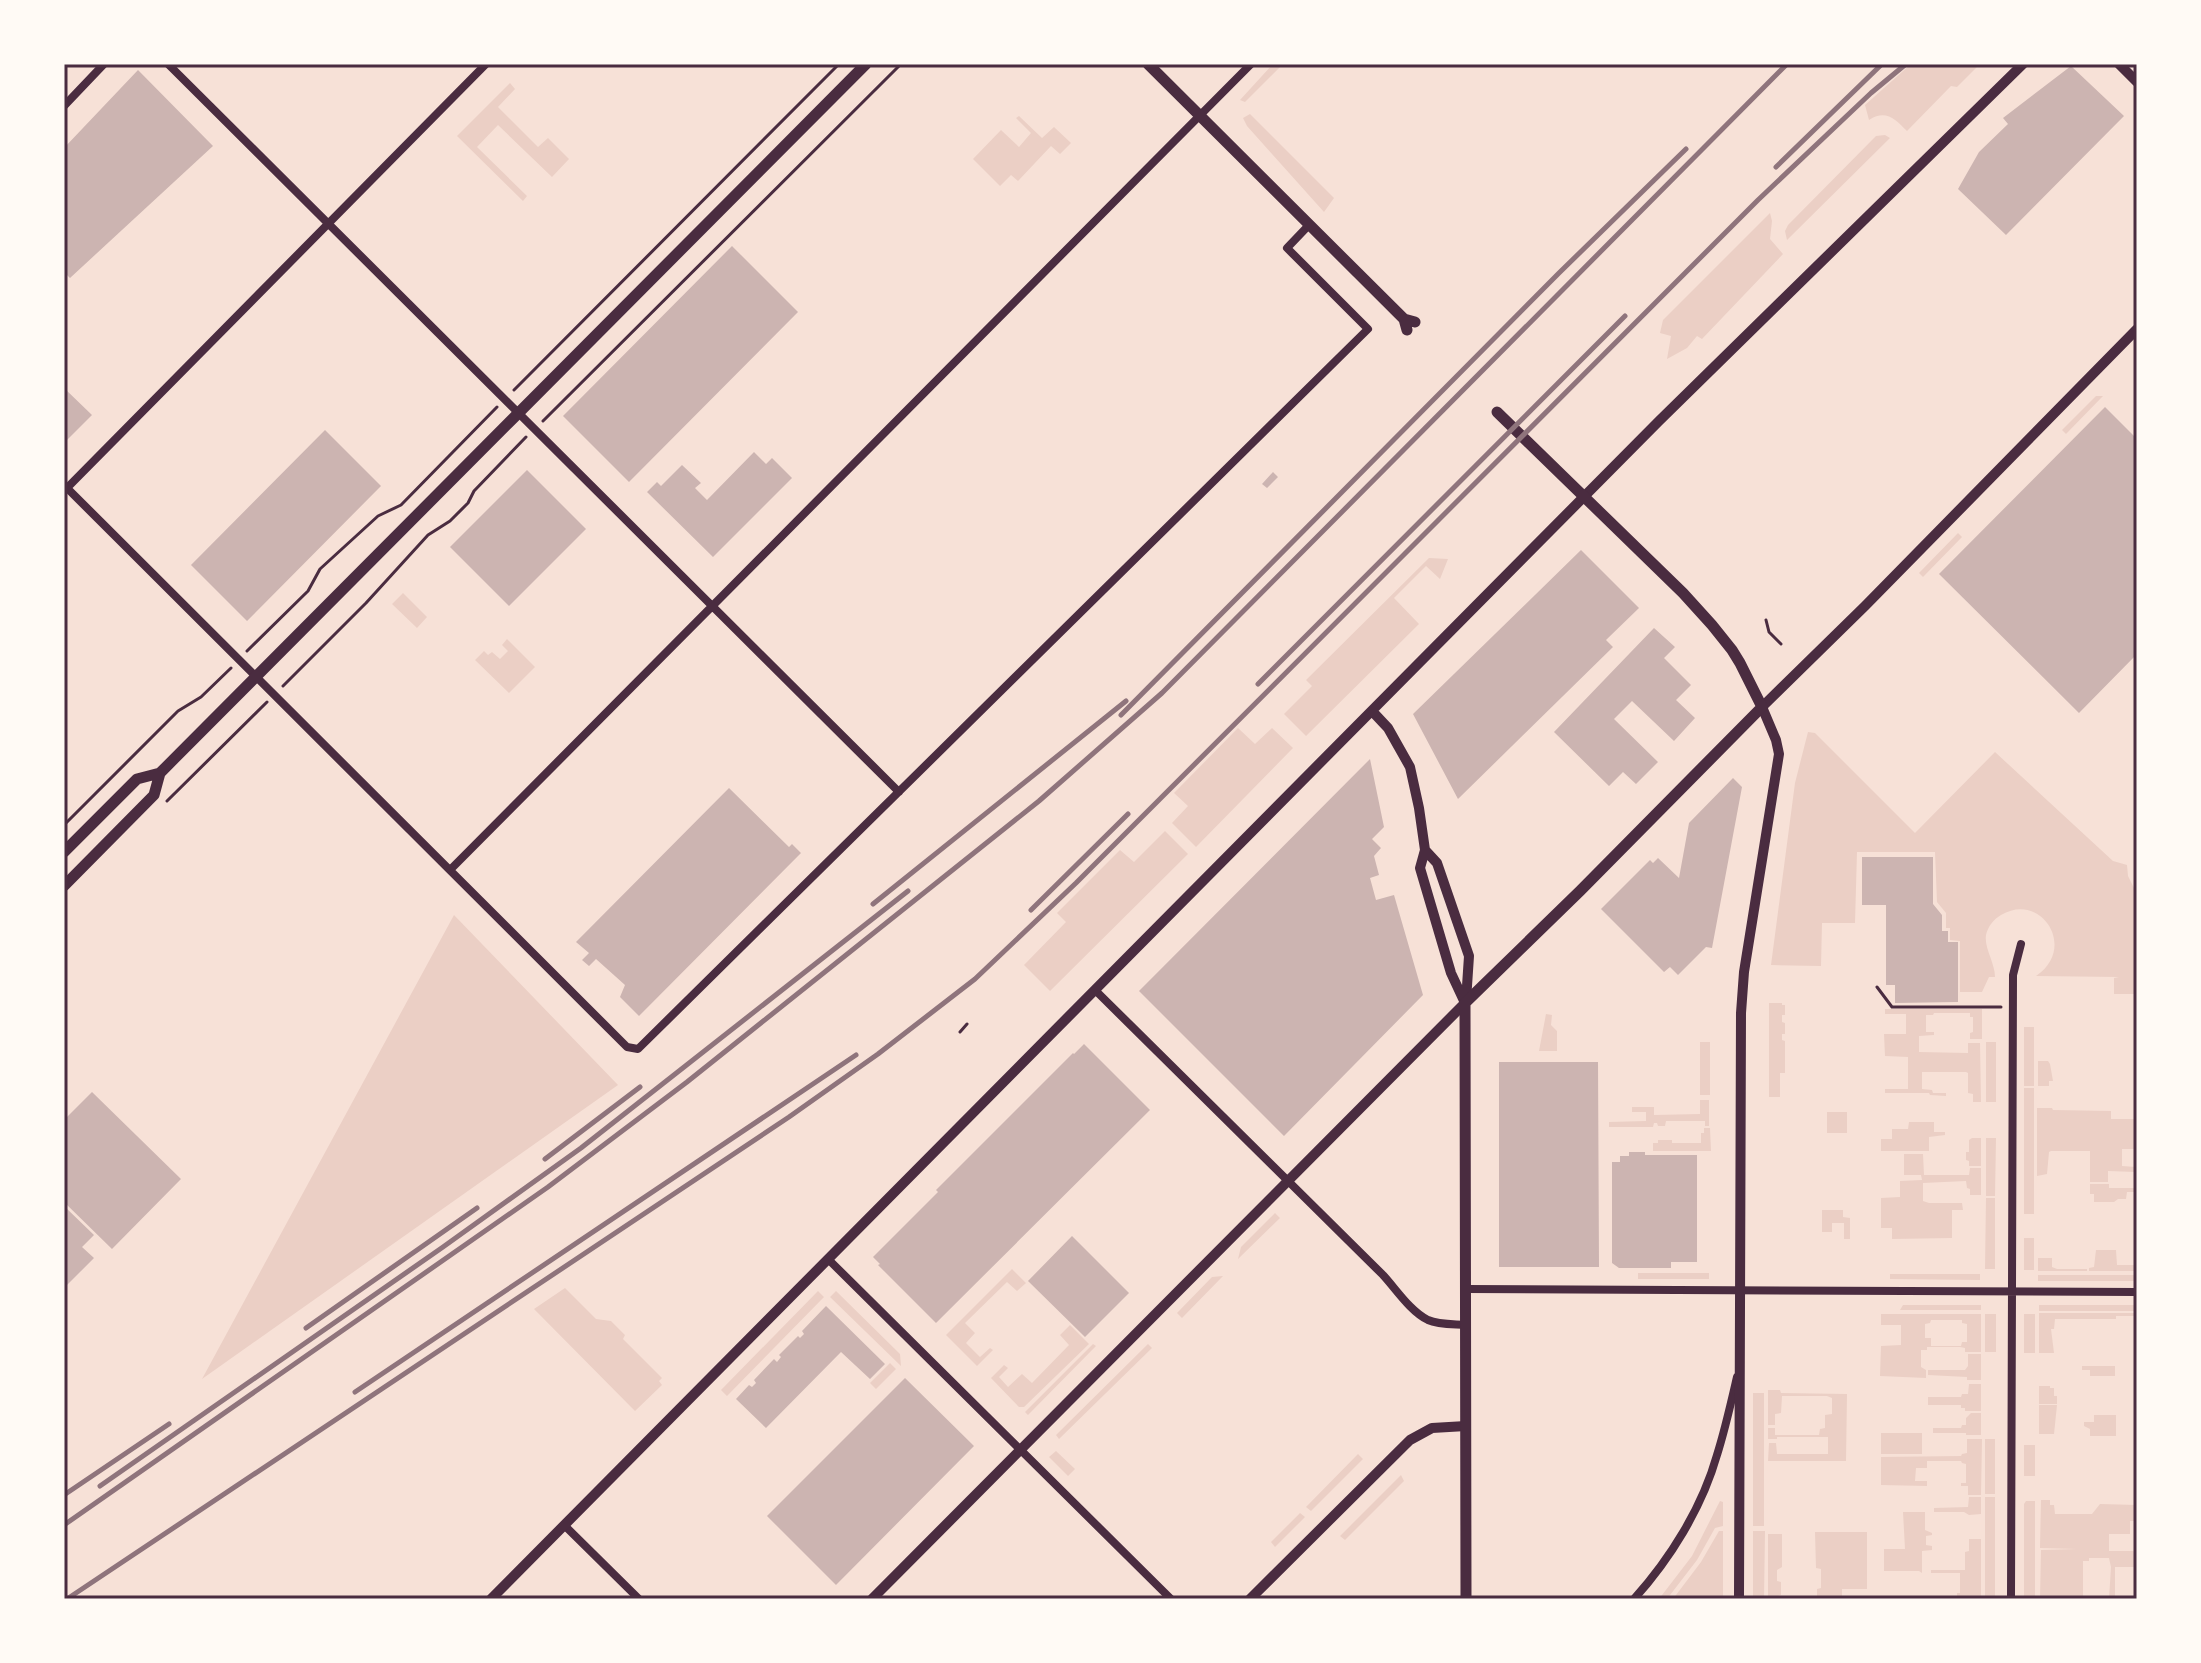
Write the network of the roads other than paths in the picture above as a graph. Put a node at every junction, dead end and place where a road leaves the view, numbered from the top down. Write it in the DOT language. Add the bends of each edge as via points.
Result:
graph roads {
  1 [pos="104,64"];
  2 [pos="168,64"];
  3 [pos="486,64"];
  4 [pos="866,64"];
  5 [pos="1148,64"];
  6 [pos="1251,64"];
  7 [pos="2023,64"];
  8 [pos="2119,64"];
  9 [pos="2137,82"];
  10 [pos="64,106"];
  11 [pos="1199,115"];
  12 [pos="328,224"];
  13 [pos="1309,225"];
  14 [pos="1409,324"];
  15 [pos="2137,329"];
  16 [pos="1497,412"];
  17 [pos="519,414"];
  18 [pos="65,487"];
  19 [pos="712,606"];
  20 [pos="257,677"];
  21 [pos="1762,707"];
  22 [pos="1372,711"];
  23 [pos="160,773"];
  24 [pos="899,792"];
  25 [pos="1425,850"];
  26 [pos="64,852"];
  27 [pos="450,870"];
  28 [pos="64,886"];
  29 [pos="2021,944"];
  30 [pos="1095,990"];
  31 [pos="1465,1003"];
  32 [pos="1288,1181"];
  33 [pos="828,1259"];
  34 [pos="1466,1289"];
  35 [pos="1739,1290"];
  36 [pos="2011,1291"];
  37 [pos="2137,1292"];
  38 [pos="1466,1325"];
  39 [pos="1739,1369"];
  40 [pos="1466,1426"];
  41 [pos="1021,1450"];
  42 [pos="564,1525"];
  43 [pos="491,1599"];
  44 [pos="639,1599"];
  45 [pos="872,1599"];
  46 [pos="1171,1599"];
  47 [pos="1250,1599"];
  48 [pos="1466,1599"];
  49 [pos="1634,1599"];
  50 [pos="1739,1599"];
  51 [pos="2011,1599"];
  1 -- 10 [label="street"];
  2 -- 12 [label="street"];
  3 -- 12 [label="street"];
  4 -- 17 [label="main road"];
  5 -- 11 [label="main road"];
  6 -- 11 [label="street"];
  7 -- 22 [label="street"];
  8 -- 9 [label="street"];
  11 -- 13 [label="main road"];
  11 -- 19 [label="street"];
  12 -- 17 [label="street"];
  12 -- 18 [label="street"];
  13 -- 14 [label="main road"];
  13 -- 24 [label="street" via="1287,248 1368,329"];
  15 -- 21 [label="street"];
  16 -- 21 [label="main road" via="1712,625 1740,663"];
  17 -- 19 [label="street"];
  17 -- 20 [label="main road"];
  18 -- 20 [label="street"];
  19 -- 24 [label="street"];
  19 -- 27 [label="street"];
  20 -- 23 [label="main road"];
  20 -- 27 [label="street"];
  21 -- 31 [label="main road"];
  21 -- 35 [label="street" via="1779,754 1742,989"];
  22 -- 25 [label="street" via="1410,767"];
  22 -- 30 [label="street"];
  23 -- 26 [label="main road" via="137,779"];
  23 -- 28 [label="main road" via="154,795"];
  24 -- 27 [label="street" via="634,1050"];
  25 -- 31 [label="street" via="1420,868"];
  25 -- 31 [label="street" via="1437,863 1469,956"];
  29 -- 36 [label="street" via="2013,975"];
  30 -- 32 [label="street"];
  30 -- 33 [label="street"];
  31 -- 32 [label="street"];
  31 -- 34 [label="main road"];
  32 -- 38 [label="street" via="1414,1310 1428,1320"];
  32 -- 41 [label="street"];
  33 -- 41 [label="street"];
  33 -- 42 [label="street"];
  34 -- 35 [label="street"];
  34 -- 38 [label="main road"];
  35 -- 36 [label="street"];
  35 -- 39 [label="street"];
  36 -- 37 [label="street"];
  36 -- 51 [label="street"];
  38 -- 40 [label="main road"];
  39 -- 49 [label="street" via="1701,1497 1673,1548"];
  39 -- 50 [label="street"];
  40 -- 47 [label="street" via="1432,1428 1410,1440"];
  40 -- 48 [label="main road"];
  41 -- 45 [label="street"];
  41 -- 46 [label="street"];
  42 -- 43 [label="street"];
  42 -- 44 [label="street"];
}
